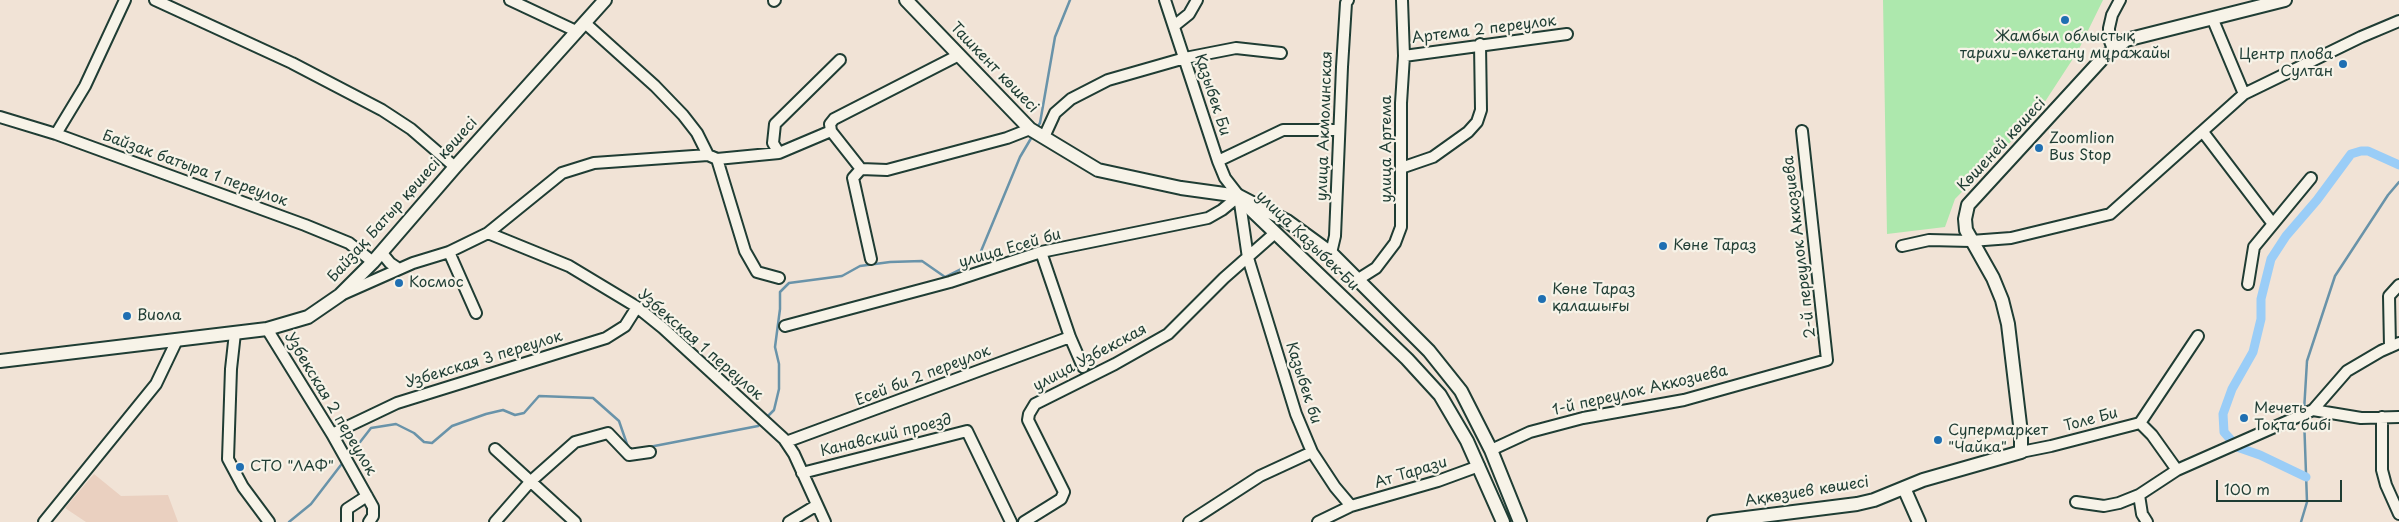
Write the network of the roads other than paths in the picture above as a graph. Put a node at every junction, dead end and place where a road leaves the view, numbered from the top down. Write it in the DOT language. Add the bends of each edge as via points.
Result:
graph roads {
  1 [pos="126,0"];
  2 [pos="155,0"];
  3 [pos="510,0"];
  4 [pos="605,0"];
  5 [pos="906,0"];
  6 [pos="1165,0"];
  7 [pos="1197,0"];
  8 [pos="1348,0"];
  9 [pos="1402,0"];
  10 [pos="2120,0"];
  11 [pos="2285,0"];
  12 [pos="2213,20"];
  13 [pos="2399,21"];
  14 [pos="1174,26"];
  15 [pos="580,27"];
  16 [pos="1567,34"];
  17 [pos="1480,44"];
  18 [pos="2113,49"];
  19 [pos="1281,52"];
  20 [pos="959,55"];
  21 [pos="1404,56"];
  22 [pos="1185,58"];
  23 [pos="840,60"];
  24 [pos="2244,94"];
  25 [pos="0,117"];
  26 [pos="1030,129"];
  27 [pos="1339,130"];
  28 [pos="831,131"];
  29 [pos="1802,131"];
  30 [pos="2203,132"];
  31 [pos="56,134"];
  32 [pos="1044,137"];
  33 [pos="780,153"];
  34 [pos="712,157"];
  35 [pos="1218,161"];
  36 [pos="455,167"];
  37 [pos="1401,168"];
  38 [pos="861,169"];
  39 [pos="2311,178"];
  40 [pos="1239,196"];
  41 [pos="2274,224"];
  42 [pos="488,233"];
  43 [pos="1275,233"];
  44 [pos="1971,241"];
  45 [pos="1902,246"];
  46 [pos="449,252"];
  47 [pos="1041,252"];
  48 [pos="1332,254"];
  49 [pos="377,257"];
  50 [pos="1248,258"];
  51 [pos="871,259"];
  52 [pos="399,269"];
  53 [pos="779,278"];
  54 [pos="1357,280"];
  55 [pos="2248,284"];
  56 [pos="2399,285"];
  57 [pos="340,295"];
  58 [pos="637,307"];
  59 [pos="476,313"];
  60 [pos="785,326"];
  61 [pos="266,329"];
  62 [pos="236,333"];
  63 [pos="2198,336"];
  64 [pos="1070,337"];
  65 [pos="177,340"];
  66 [pos="1422,344"];
  67 [pos="2395,345"];
  68 [pos="1407,359"];
  69 [pos="1827,360"];
  70 [pos="0,361"];
  71 [pos="1083,367"];
  72 [pos="2307,412"];
  73 [pos="2382,417"];
  74 [pos="2399,417"];
  75 [pos="2140,423"];
  76 [pos="332,434"];
  77 [pos="786,442"];
  78 [pos="494,449"];
  79 [pos="1491,450"];
  80 [pos="650,452"];
  81 [pos="1312,452"];
  82 [pos="2021,452"];
  83 [pos="1479,466"];
  84 [pos="2177,470"];
  85 [pos="802,473"];
  86 [pos="530,482"];
  87 [pos="1904,488"];
  88 [pos="2139,495"];
  89 [pos="367,496"];
  90 [pos="2076,502"];
  91 [pos="818,505"];
  92 [pos="1351,506"];
  93 [pos="2399,514"];
  94 [pos="44,522"];
  95 [pos="269,522"];
  96 [pos="347,522"];
  97 [pos="369,522"];
  98 [pos="495,522"];
  99 [pos="575,522"];
  100 [pos="789,522"];
  101 [pos="825,522"];
  102 [pos="1011,522"];
  103 [pos="1024,522"];
  104 [pos="1189,522"];
  105 [pos="1318,522"];
  106 [pos="1504,522"];
  107 [pos="1520,522"];
  108 [pos="1714,522"];
  109 [pos="1919,522"];
  110 [pos="2147,522"];
  1 -- 31 [label="street" via="86,86"];
  2 -- 36 [label="street" via="292,63 382,110 411,129"];
  3 -- 15 [label="street"];
  4 -- 15 [label="main road, Байзақ Батыр қөшесі көшесі"];
  5 -- 20 [label="main road, Ташкент көшесі"];
  6 -- 14 [label="street, Қазыбек Би"];
  7 -- 14 [label="street" via="1189,14"];
  8 -- 27 [label="street, улица Акмолинская"];
  9 -- 21 [label="street, улица Артема"];
  10 -- 18 [label="street" via="2110,28"];
  11 -- 12 [label="main road, Көшеней көшесі"];
  12 -- 18 [label="main road, Көшеней көшесі" via="2141,35"];
  12 -- 24 [label="street"];
  13 -- 24 [label="street"];
  14 -- 22 [label="street, Қазыбек Би"];
  15 -- 34 [label="street" via="655,86 684,115"];
  15 -- 36 [label="main road, Байзақ Батыр қөшесі көшесі"];
  16 -- 17 [label="street, Артема 2 переулок"];
  17 -- 21 [label="street, Артема 2 переулок"];
  17 -- 37 [label="street" via="1481,110 1477,122 1432,157"];
  18 -- 44 [label="main road, Көшеней көшесі" via="1968,205 1965,219"];
  19 -- 22 [label="street" via="1236,48"];
  20 -- 26 [label="main road, Ташкент көшесі"];
  20 -- 28 [label="street" via="834,119 830,124"];
  21 -- 37 [label="street, улица Артема"];
  22 -- 32 [label="street" via="1108,80 1071,99 1055,113"];
  22 -- 35 [label="street, Қазыбек Би"];
  23 -- 33 [label="street" via="775,124 773,143"];
  24 -- 30 [label="street"];
  25 -- 31 [label="street, Байзак батыра 1 переулок"];
  26 -- 32 [label="main road, Ташкент көшесі"];
  26 -- 38 [label="street" via="887,170"];
  27 -- 35 [label="street" via="1283,130"];
  27 -- 48 [label="street, улица Акмолинская"];
  28 -- 33 [label="street"];
  28 -- 38 [label="street"];
  29 -- 69 [label="street, 2-й переулок Аккозиева"];
  30 -- 41 [label="street"];
  30 -- 44 [label="street" via="2110,214 2011,238"];
  31 -- 49 [label="street, Байзак батыра 1 переулок" via="349,243"];
  32 -- 40 [label="main road, Ташкент көшесі" via="1098,170 1180,188"];
  33 -- 34 [label="street"];
  34 -- 42 [label="street" via="594,163 562,173"];
  34 -- 53 [label="street" via="745,251 758,272"];
  35 -- 40 [label="street, Қазыбек Би" via="1225,178"];
  36 -- 49 [label="main road, Байзақ Батыр қөшесі көшесі"];
  37 -- 54 [label="street, улица Артема" via="1401,227 1395,243 1376,268"];
  38 -- 51 [label="street" via="853,178"];
  39 -- 41 [label="street"];
  40 -- 43 [label="main road, улица Казыбек Би"];
  40 -- 47 [label="street, улица Есей би" via="1208,218"];
  40 -- 48 [label="main road, улица Казыбек Би" via="1287,221"];
  40 -- 50 [label="street, Казыбек би"];
  41 -- 55 [label="street" via="2254,247"];
  42 -- 46 [label="street"];
  42 -- 58 [label="street, Узбекская 1 переулок" via="568,266"];
  43 -- 50 [label="street"];
  43 -- 68 [label="main road, улица Казыбек Би"];
  44 -- 45 [label="street" via="1929,240"];
  44 -- 82 [label="main road, Көшеней көшесі" via="1993,278 2008,324"];
  46 -- 52 [label="street"];
  46 -- 59 [label="street"];
  47 -- 60 [label="street, улица Есей би" via="950,282"];
  47 -- 64 [label="street"];
  48 -- 54 [label="main road, улица Казыбек Би"];
  49 -- 52 [label="street, Байзак батыра 1 переулок"];
  49 -- 57 [label="main road, Байзақ Батыр қөшесі көшесі"];
  50 -- 81 [label="street, Казыбек би" via="1296,414"];
  50 -- 103 [label="street, улица Узбекская" via="1168,334 1035,404 1028,420 1064,492 1061,499"];
  52 -- 57 [label="street"];
  54 -- 66 [label="main road, улица Казыбек Би"];
  56 -- 67 [label="street" via="2389,296"];
  57 -- 61 [label="main road, Байзақ Батыр қөшесі көшесі" via="308,317"];
  58 -- 76 [label="street, Узбекская 3 переулок" via="625,326 606,338 397,403"];
  58 -- 77 [label="street, Узбекская 1 переулок"];
  61 -- 62 [label="main road, Байзақ Батыр қөшесі көшесі"];
  61 -- 76 [label="street, Узбекская 2 переулок"];
  62 -- 65 [label="main road, Байзақ Батыр қөшесі көшесі"];
  62 -- 95 [label="street" via="231,369 228,459 243,487"];
  63 -- 75 [label="street"];
  64 -- 71 [label="street"];
  64 -- 77 [label="street, Есей би 2 переулок"];
  65 -- 70 [label="main road, Байзақ Батыр қөшесі көшесі"];
  65 -- 94 [label="street" via="156,384"];
  66 -- 68 [label="main road"];
  66 -- 79 [label="main road, улица Казыбек Би" via="1461,391"];
  67 -- 72 [label="street" via="2347,371"];
  68 -- 83 [label="main road, улица Казыбек Би" via="1440,395"];
  69 -- 79 [label="street, 1-й переулок Аккозиева" via="1684,400 1556,425 1530,432"];
  72 -- 73 [label="street"];
  72 -- 84 [label="street"];
  73 -- 74 [label="street"];
  73 -- 93 [label="street" via="2382,470"];
  75 -- 82 [label="street, Толе Би"];
  75 -- 84 [label="street"];
  76 -- 89 [label="street, Узбекская 2 переулок"];
  77 -- 85 [label="street"];
  78 -- 86 [label="street"];
  79 -- 107 [label="main road, улица Казыбек Би"];
  80 -- 86 [label="street" via="630,454 608,433 575,442"];
  81 -- 92 [label="street, Казыбек би"];
  81 -- 104 [label="street" via="1260,476"];
  82 -- 87 [label="main road, Ақкөзиев көшесі"];
  83 -- 92 [label="street, Ат Тарази"];
  83 -- 106 [label="main road, улица Казыбек Би"];
  84 -- 88 [label="street"];
  85 -- 91 [label="street"];
  85 -- 102 [label="street, Канавский проезд" via="967,431"];
  86 -- 98 [label="street"];
  86 -- 99 [label="street"];
  87 -- 108 [label="main road, Ақкөзиев көшесі" via="1857,504"];
  87 -- 109 [label="main road"];
  88 -- 90 [label="street" via="2104,506"];
  88 -- 110 [label="street" via="2142,514"];
  89 -- 96 [label="street, Узбекская 2 переулок" via="347,509"];
  89 -- 97 [label="street, Узбекская 2 переулок" via="373,507"];
  91 -- 100 [label="street"];
  91 -- 101 [label="street"];
  92 -- 105 [label="street, Ат Тарази"];
}
